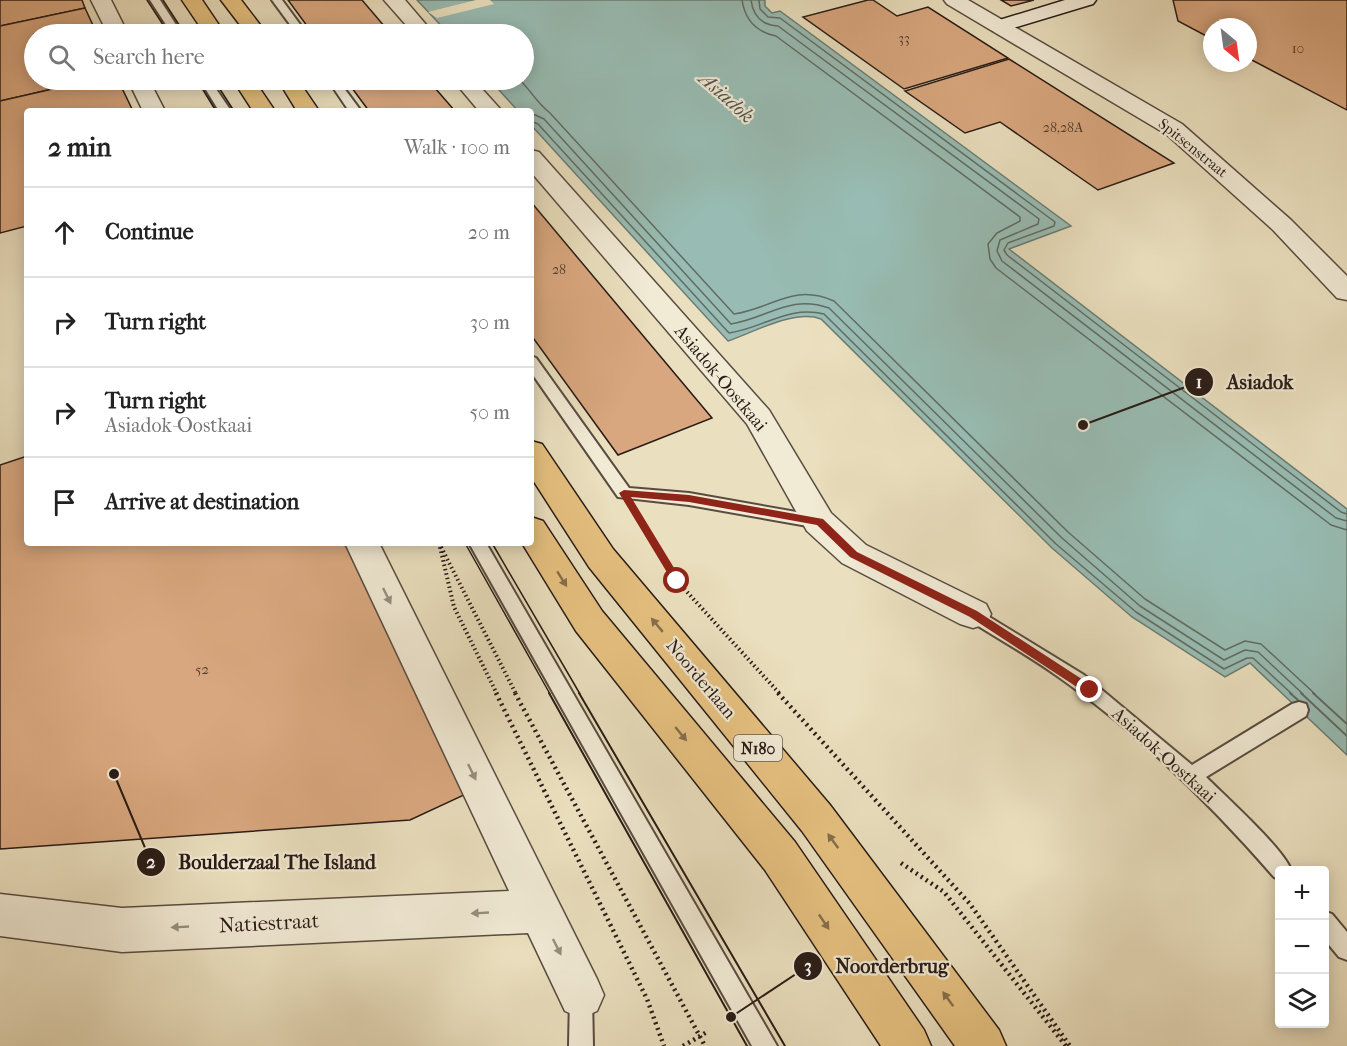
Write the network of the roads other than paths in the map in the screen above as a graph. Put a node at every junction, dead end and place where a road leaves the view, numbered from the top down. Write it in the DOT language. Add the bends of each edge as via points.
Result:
graph roads {
  1 [pos="101,0"];
  2 [pos="155,0"];
  3 [pos="192,0"];
  4 [pos="231,0"];
  5 [pos="277,0"];
  6 [pos="394,0"];
  7 [pos="954,0"];
  8 [pos="1086,0"];
  9 [pos="113,24"];
  10 [pos="171,24"];
  11 [pos="208,24"];
  12 [pos="249,24"];
  13 [pos="295,24"];
  14 [pos="415,24"];
  15 [pos="1000,26"];
  16 [pos="144,90"];
  17 [pos="211,90"];
  18 [pos="250,90"];
  19 [pos="294,90"];
  20 [pos="340,90"];
  21 [pos="472,90"];
  22 [pos="153,108"];
  23 [pos="223,108"];
  24 [pos="262,108"];
  25 [pos="306,108"];
  26 [pos="353,108"];
  27 [pos="487,108"];
  28 [pos="534,160"];
  29 [pos="1347,292"];
  30 [pos="534,365"];
  31 [pos="534,457"];
  32 [pos="819,522"];
  33 [pos="534,535"];
  34 [pos="363,546"];
  35 [pos="479,546"];
  36 [pos="973,614"];
  37 [pos="1299,710"];
  38 [pos="1191,776"];
  39 [pos="1277,866"];
  40 [pos="538,911"];
  41 [pos="0,915"];
  42 [pos="1329,928"];
  43 [pos="1347,949"];
  44 [pos="581,995"];
  45 [pos="581,1046"];
  46 [pos="765,1046"];
  47 [pos="908,1046"];
  48 [pos="983,1046"];
  1 -- 9 [label="street"];
  2 -- 10 [label="lane"];
  3 -- 11 [label="main road"];
  4 -- 12 [label="main road"];
  5 -- 13 [label="lane"];
  6 -- 14 [label="street"];
  7 -- 15 [label="street, Spitsenstraat"];
  8 -- 15 [label="street"];
  15 -- 29 [label="street, Spitsenstraat" via="1174,129 1282,225"];
  16 -- 22 [label="street"];
  17 -- 23 [label="lane"];
  18 -- 24 [label="main road"];
  19 -- 25 [label="main road"];
  20 -- 26 [label="lane"];
  21 -- 27 [label="street"];
  28 -- 32 [label="street, Asiadok-Oostkaai" via="758,417"];
  30 -- 32 [label="lane" via="624,493 689,499"];
  48 -- 31 [label="main road, Noorderlaan / N180, one-way" via="816,818 601,558"];
  32 -- 36 [label="street, Asiadok-Oostkaai" via="854,554"];
  33 -- 47 [label="main road, N180, one-way" via="589,621 780,856"];
  34 -- 40 [label="street, one-way"];
  35 -- 46 [label="lane"];
  36 -- 38 [label="lane, Asiadok-Oostkaai" via="1090,690"];
  37 -- 38 [label="lane"];
  38 -- 39 [label="lane, Asiadok-Oostkaai"];
  40 -- 41 [label="street, Natiestraat, one-way" via="122,930"];
  40 -- 44 [label="street, one-way"];
  42 -- 43 [label="lane"];
  44 -- 45 [label="lane"];
}
